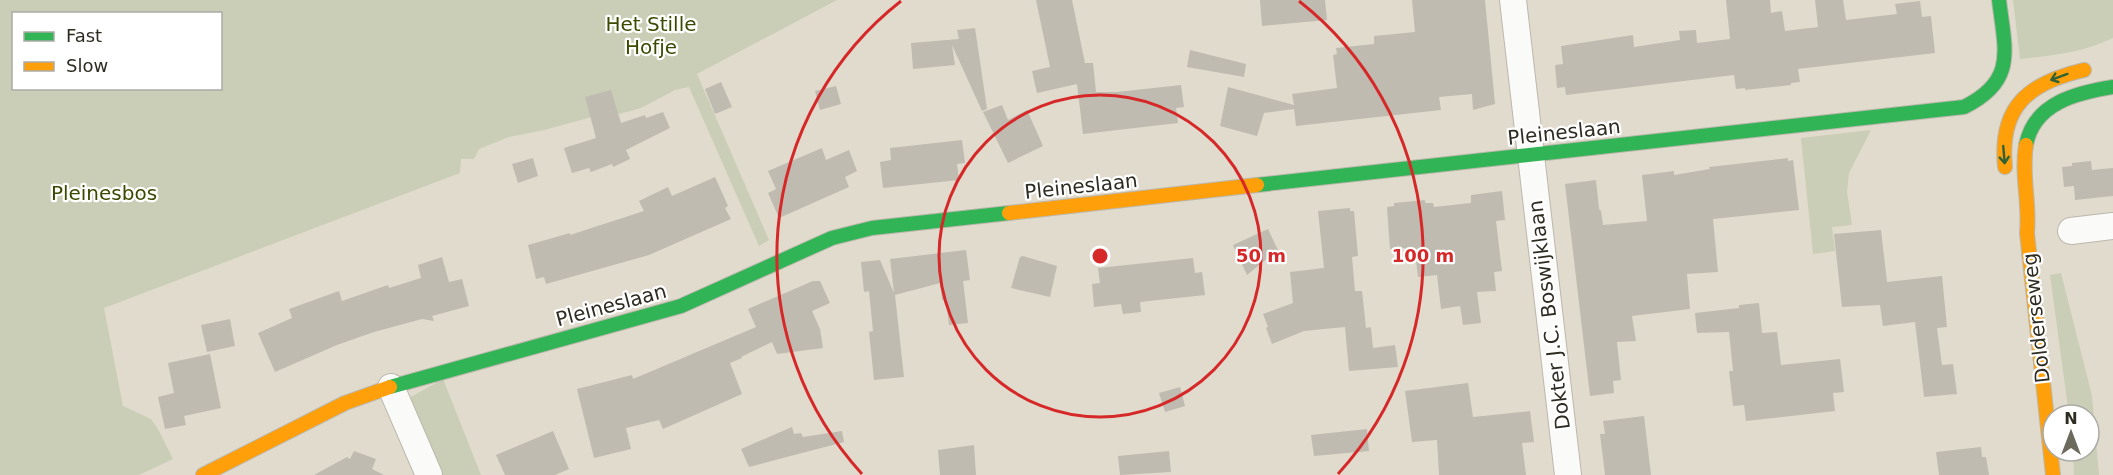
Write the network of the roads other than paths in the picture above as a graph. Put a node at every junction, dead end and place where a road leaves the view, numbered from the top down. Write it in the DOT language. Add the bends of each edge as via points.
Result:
graph roads {
  1 [pos="1513,0"];
  2 [pos="1999,0"];
  3 [pos="2095,68"];
  4 [pos="1996,82"];
  5 [pos="2113,87"];
  6 [pos="2029,108"];
  7 [pos="1529,155"];
  8 [pos="2009,186"];
  9 [pos="2014,209"];
  10 [pos="2113,226"];
  11 [pos="2071,231"];
  12 [pos="2027,233"];
  13 [pos="391,387"];
  14 [pos="203,475"];
  15 [pos="429,475"];
  16 [pos="1568,475"];
  17 [pos="2053,475"];
  1 -- 7 [label="street, Dokter J.C. Boswijklaan"];
  2 -- 4 [label="street" via="2005,64"];
  3 -- 6 [label="street, one-way" via="2053,78 2032,89"];
  4 -- 6 [label="street"];
  4 -- 7 [label="street, Pleineslaan" via="1979,101 1953,109"];
  5 -- 6 [label="street"];
  6 -- 8 [label="street, one-way" via="2009,118 2003,141"];
  6 -- 12 [label="street, Dolderseweg" via="2030,130 2024,152"];
  7 -- 13 [label="street, Pleineslaan" via="872,228 832,238 681,306"];
  7 -- 16 [label="street, Dokter J.C. Boswijklaan"];
  9 -- 12 [label="street, Dolderseweg"];
  10 -- 11 [label="street"];
  12 -- 17 [label="street, Dolderseweg"];
  13 -- 14 [label="street, Pleineslaan" via="345,403"];
  13 -- 15 [label="street"];
}
